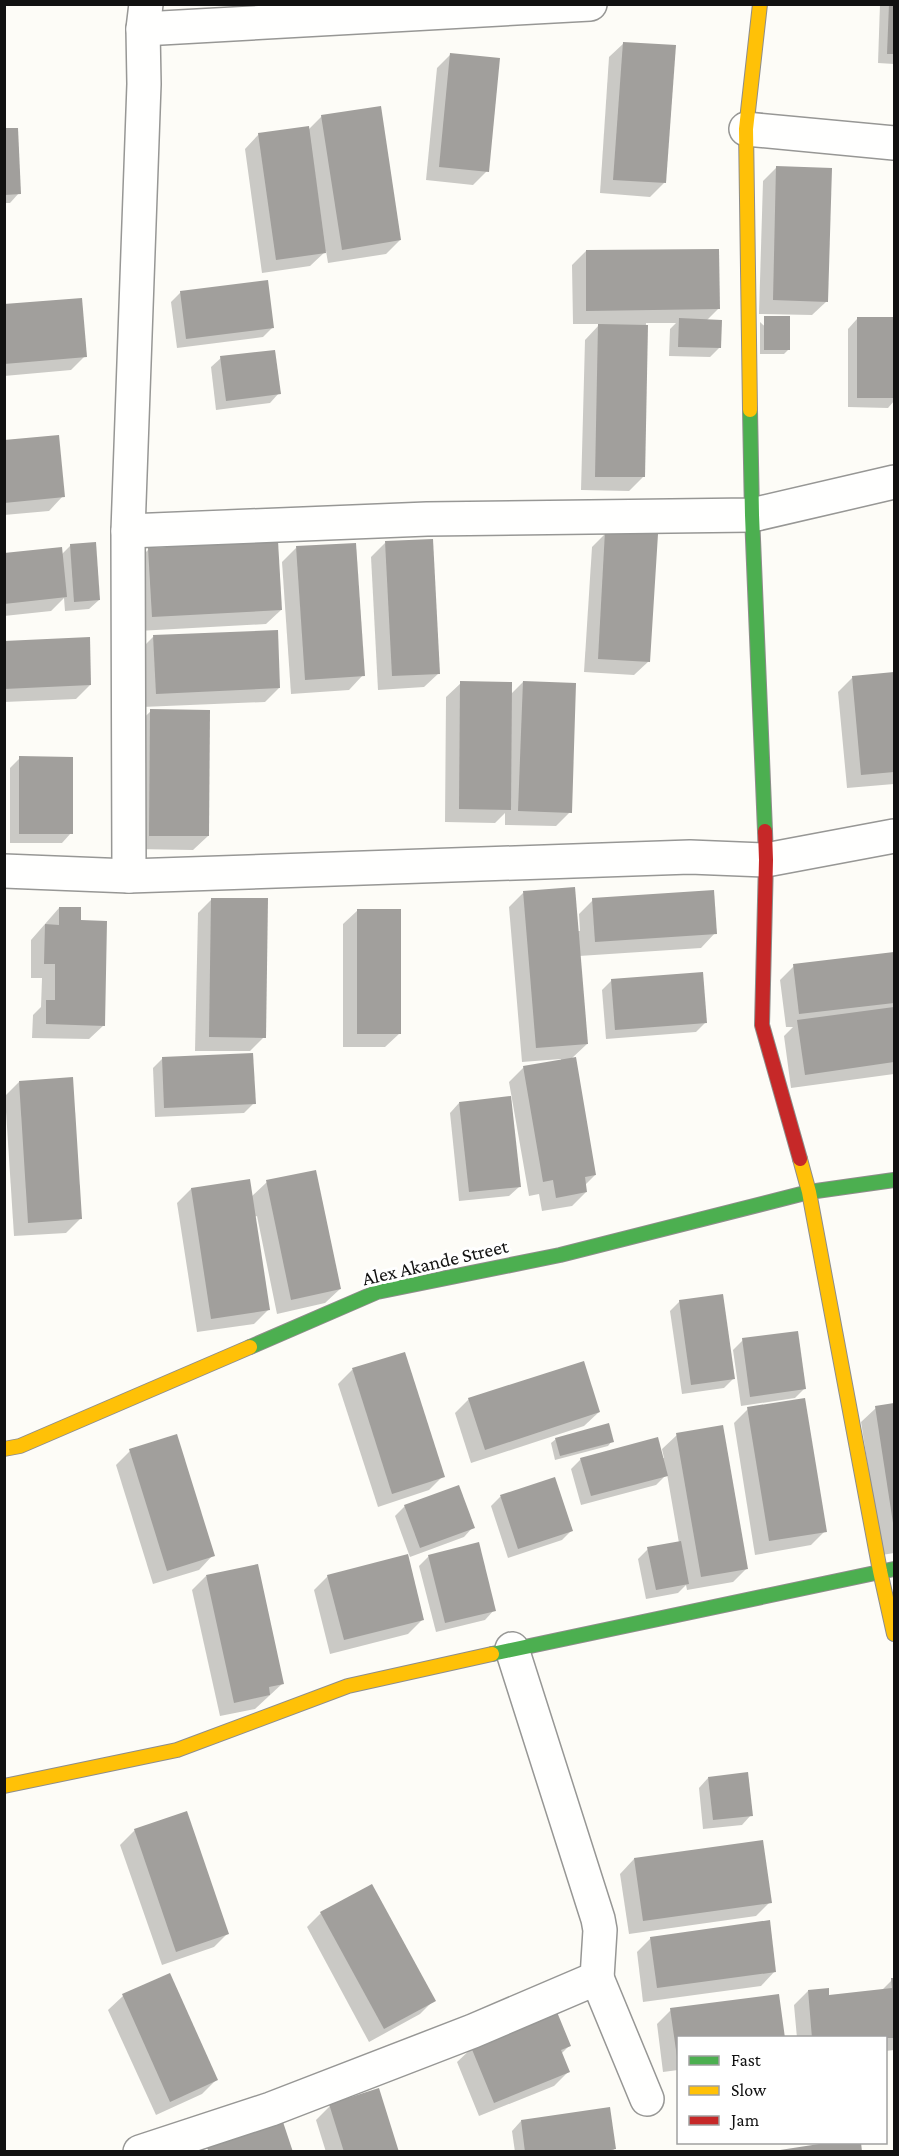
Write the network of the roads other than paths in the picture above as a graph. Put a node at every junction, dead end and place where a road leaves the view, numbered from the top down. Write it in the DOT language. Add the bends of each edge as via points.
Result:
graph roads {
  1 [pos="590,4"];
  2 [pos="760,4"];
  3 [pos="145,17"];
  4 [pos="746,129"];
  5 [pos="894,144"];
  6 [pos="894,482"];
  7 [pos="752,515"];
  8 [pos="128,531"];
  9 [pos="894,836"];
  10 [pos="766,860"];
  11 [pos="4,871"];
  12 [pos="129,876"];
  13 [pos="894,1180"];
  14 [pos="809,1192"];
  15 [pos="4,1449"];
  16 [pos="887,1570"];
  17 [pos="894,1634"];
  18 [pos="512,1649"];
  19 [pos="4,1786"];
  20 [pos="597,1978"];
  21 [pos="647,2099"];
  22 [pos="140,2151"];
  1 -- 3 [label="street"];
  2 -- 4 [label="street"];
  3 -- 8 [label="street"];
  4 -- 5 [label="street"];
  4 -- 7 [label="street"];
  6 -- 7 [label="street"];
  7 -- 8 [label="street" via="427,519"];
  7 -- 10 [label="street"];
  8 -- 12 [label="street"];
  9 -- 10 [label="street"];
  10 -- 12 [label="street" via="690,857"];
  10 -- 14 [label="street" via="762,1025"];
  11 -- 12 [label="street"];
  13 -- 14 [label="street, Alex Akande Street"];
  14 -- 15 [label="street, Alex Akande Street" via="560,1255 377,1292 20,1446"];
  14 -- 16 [label="street"];
  16 -- 17 [label="street"];
  16 -- 18 [label="street"];
  18 -- 19 [label="street" via="348,1686 177,1750"];
  18 -- 20 [label="street" via="598,1919"];
  20 -- 21 [label="street"];
  20 -- 22 [label="street" via="271,2109"];
}
